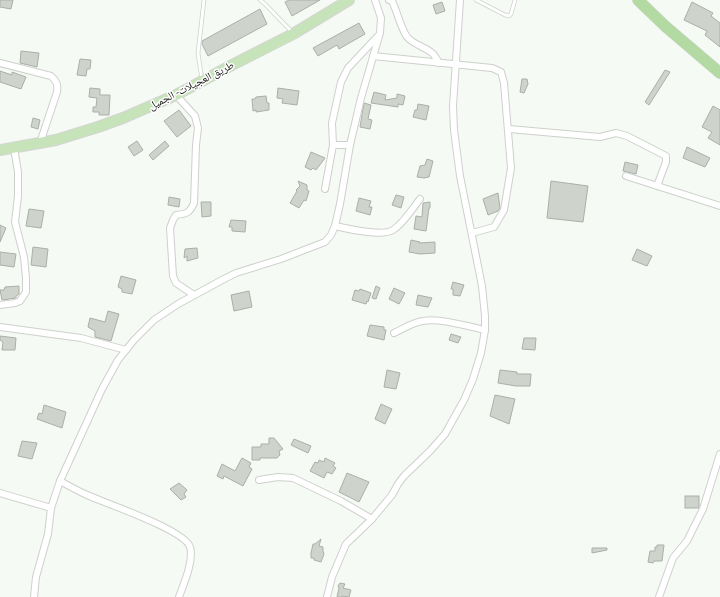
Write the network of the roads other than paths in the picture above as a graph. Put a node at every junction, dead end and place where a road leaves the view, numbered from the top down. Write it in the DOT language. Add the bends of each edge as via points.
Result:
graph roads {
  1 [pos="204,0"];
  2 [pos="260,0"];
  3 [pos="349,0"];
  4 [pos="375,0"];
  5 [pos="389,0"];
  6 [pos="460,0"];
  7 [pos="476,0"];
  8 [pos="515,0"];
  9 [pos="638,0"];
  10 [pos="380,33"];
  11 [pos="293,34"];
  12 [pos="373,56"];
  13 [pos="0,63"];
  14 [pos="439,63"];
  15 [pos="456,65"];
  16 [pos="720,74"];
  17 [pos="202,81"];
  18 [pos="176,95"];
  19 [pos="509,129"];
  20 [pos="40,143"];
  21 [pos="350,145"];
  22 [pos="333,146"];
  23 [pos="14,148"];
  24 [pos="0,150"];
  25 [pos="626,176"];
  26 [pos="657,186"];
  27 [pos="325,189"];
  28 [pos="420,199"];
  29 [pos="720,206"];
  30 [pos="335,226"];
  31 [pos="472,233"];
  32 [pos="194,295"];
  33 [pos="0,305"];
  34 [pos="0,327"];
  35 [pos="485,330"];
  36 [pos="394,333"];
  37 [pos="126,350"];
  38 [pos="720,454"];
  39 [pos="259,480"];
  40 [pos="60,481"];
  41 [pos="0,493"];
  42 [pos="51,508"];
  43 [pos="372,519"];
  44 [pos="34,597"];
  45 [pos="179,597"];
  46 [pos="326,597"];
  47 [pos="659,597"];
  1 -- 17 [label="lane" via="198,54"];
  2 -- 11 [label="lane"];
  3 -- 11 [label="main road, طريق العجيلات- الجميل"];
  4 -- 10 [label="street" via="381,18"];
  5 -- 14 [label="street" via="397,11 407,38 432,52"];
  6 -- 15 [label="street"];
  7 -- 8 [label="lane" via="505,16 511,14"];
  9 -- 16 [label="highway"];
  10 -- 12 [label="street"];
  10 -- 22 [label="street" via="348,68 341,82 332,123"];
  11 -- 17 [label="main road, طريق العجيلات- الجميل"];
  12 -- 14 [label="street"];
  12 -- 21 [label="street"];
  13 -- 20 [label="street" via="51,76 57,82 57,92"];
  14 -- 15 [label="street"];
  15 -- 19 [label="street" via="492,68 501,72"];
  15 -- 31 [label="street" via="453,106 456,151"];
  17 -- 18 [label="main road, طريق العجيلات- الجميل"];
  18 -- 20 [label="main road, طريق العجيلات- الجميل" via="123,118"];
  18 -- 32 [label="street" via="195,116 198,128 194,203 191,211 176,215 170,228 173,276 176,283"];
  19 -- 26 [label="street" via="600,137 616,133 627,136 666,156"];
  19 -- 31 [label="street" via="511,168 504,210 494,227"];
  20 -- 23 [label="main road, طريق العجيلات- الجميل"];
  21 -- 22 [label="street"];
  21 -- 30 [label="street"];
  22 -- 27 [label="street"];
  23 -- 24 [label="main road, طريق العجيلات- الجميل"];
  23 -- 33 [label="street" via="18,172 15,222 24,257 26,292 15,303"];
  25 -- 26 [label="street"];
  26 -- 29 [label="street"];
  28 -- 30 [label="street" via="392,231 382,233"];
  30 -- 32 [label="street" via="326,242 236,273"];
  31 -- 35 [label="street" via="482,286"];
  32 -- 37 [label="street" via="154,320"];
  34 -- 37 [label="street" via="81,338"];
  35 -- 36 [label="street" via="428,320"];
  35 -- 43 [label="street" via="473,380 445,434 404,476"];
  37 -- 40 [label="street" via="102,389"];
  38 -- 47 [label="street" via="703,509 687,541 673,558"];
  39 -- 43 [label="street" via="293,478"];
  40 -- 42 [label="street"];
  40 -- 45 [label="street" via="86,495 162,526 190,545 190,561"];
  41 -- 42 [label="street"];
  42 -- 44 [label="street"];
  43 -- 46 [label="street" via="346,544"];
}
